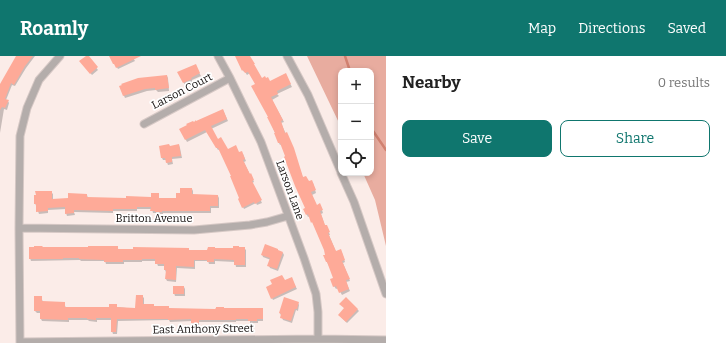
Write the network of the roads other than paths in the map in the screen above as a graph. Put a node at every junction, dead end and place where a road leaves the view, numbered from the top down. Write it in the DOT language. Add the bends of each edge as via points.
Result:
graph roads {
  1 [pos="60,56"];
  2 [pos="218,56"];
  3 [pos="287,56"];
  4 [pos="230,78"];
  5 [pos="144,124"];
  6 [pos="338,166"];
  7 [pos="342,176"];
  8 [pos="288,216"];
  9 [pos="19,228"];
  10 [pos="386,294"];
  11 [pos="318,338"];
  12 [pos="386,340"];
  13 [pos="20,343"];
  1 -- 9 [label="street" via="39,80 27,108 20,136"];
  2 -- 4 [label="street, Larson Lane"];
  3 -- 6 [label="street" via="308,95"];
  4 -- 5 [label="street, Larson Court"];
  4 -- 8 [label="street, Larson Lane" via="261,142"];
  7 -- 10 [label="street"];
  8 -- 9 [label="street, Britton Avenue" via="250,225 194,230"];
  8 -- 11 [label="street, Larson Lane" via="316,294"];
  9 -- 13 [label="street"];
  11 -- 12 [label="street, East Anthony Street"];
  11 -- 13 [label="street, East Anthony Street"];
}
